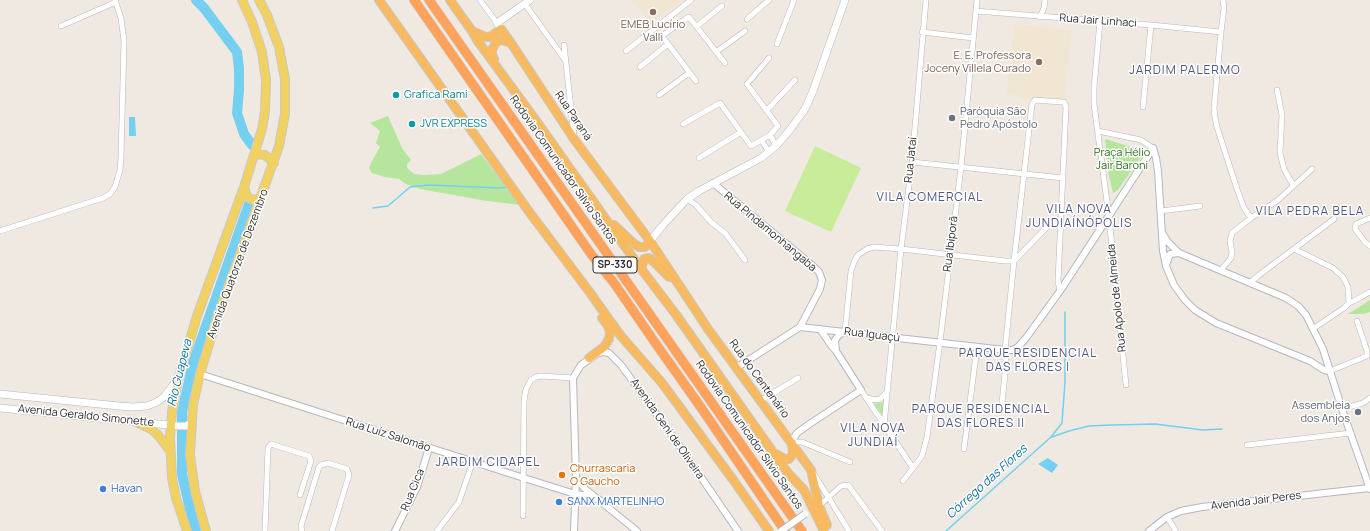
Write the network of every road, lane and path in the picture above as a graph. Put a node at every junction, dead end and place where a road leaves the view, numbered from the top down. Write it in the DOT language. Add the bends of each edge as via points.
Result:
graph roads {
  1 [pos="242,0"];
  2 [pos="258,0"];
  3 [pos="379,0"];
  4 [pos="414,0"];
  5 [pos="429,0"];
  6 [pos="450,0"];
  7 [pos="480,0"];
  8 [pos="691,0"];
  9 [pos="770,0"];
  10 [pos="794,0"];
  11 [pos="926,0"];
  12 [pos="977,0"];
  13 [pos="1045,0"];
  14 [pos="1050,0"];
  15 [pos="1223,0"];
  16 [pos="115,1"];
  17 [pos="843,1"];
  18 [pos="528,2"];
  19 [pos="722,6"];
  20 [pos="1044,8"];
  21 [pos="976,11"];
  22 [pos="672,14"];
  23 [pos="1040,17"];
  24 [pos="747,18"];
  25 [pos="664,21"];
  26 [pos="1100,21"];
  27 [pos="679,23"];
  28 [pos="1151,25"];
  29 [pos="61,26"];
  30 [pos="499,26"];
  31 [pos="697,26"];
  32 [pos="670,29"];
  33 [pos="472,31"];
  34 [pos="745,31"];
  35 [pos="922,32"];
  36 [pos="1221,32"];
  37 [pos="490,37"];
  38 [pos="973,38"];
  39 [pos="511,43"];
  40 [pos="668,44"];
  41 [pos="778,44"];
  42 [pos="564,45"];
  43 [pos="626,51"];
  44 [pos="491,52"];
  45 [pos="716,52"];
  46 [pos="769,58"];
  47 [pos="566,61"];
  48 [pos="724,63"];
  49 [pos="640,66"];
  50 [pos="501,73"];
  51 [pos="689,73"];
  52 [pos="795,80"];
  53 [pos="696,81"];
  54 [pos="1277,90"];
  55 [pos="659,95"];
  56 [pos="1143,107"];
  57 [pos="767,110"];
  58 [pos="683,124"];
  59 [pos="1098,131"];
  60 [pos="740,132"];
  61 [pos="770,135"];
  62 [pos="574,138"];
  63 [pos="762,141"];
  64 [pos="776,146"];
  65 [pos="1153,148"];
  66 [pos="769,152"];
  67 [pos="255,154"];
  68 [pos="699,158"];
  69 [pos="912,162"];
  70 [pos="274,163"];
  71 [pos="960,167"];
  72 [pos="1312,169"];
  73 [pos="1024,174"];
  74 [pos="1063,178"];
  75 [pos="713,183"];
  76 [pos="1293,185"];
  77 [pos="244,187"];
  78 [pos="260,198"];
  79 [pos="687,199"];
  80 [pos="594,202"];
  81 [pos="1200,206"];
  82 [pos="1161,212"];
  83 [pos="1109,217"];
  84 [pos="1251,218"];
  85 [pos="1370,218"];
  86 [pos="1334,219"];
  87 [pos="1061,222"];
  88 [pos="0,231"];
  89 [pos="1163,234"];
  90 [pos="650,241"];
  91 [pos="1370,246"];
  92 [pos="901,249"];
  93 [pos="1294,249"];
  94 [pos="1179,253"];
  95 [pos="950,254"];
  96 [pos="745,260"];
  97 [pos="1014,261"];
  98 [pos="1166,266"];
  99 [pos="641,269"];
  100 [pos="1220,270"];
  101 [pos="1252,282"];
  102 [pos="588,290"];
  103 [pos="1060,292"];
  104 [pos="1370,292"];
  105 [pos="690,302"];
  106 [pos="1348,303"];
  107 [pos="1357,321"];
  108 [pos="800,326"];
  109 [pos="1314,328"];
  110 [pos="820,329"];
  111 [pos="845,331"];
  112 [pos="892,337"];
  113 [pos="940,342"];
  114 [pos="977,347"];
  115 [pos="1323,349"];
  116 [pos="1005,350"];
  117 [pos="836,351"];
  118 [pos="589,358"];
  119 [pos="1310,361"];
  120 [pos="736,368"];
  121 [pos="1330,371"];
  122 [pos="200,374"];
  123 [pos="573,378"];
  124 [pos="798,378"];
  125 [pos="178,380"];
  126 [pos="1126,385"];
  127 [pos="861,390"];
  128 [pos="887,392"];
  129 [pos="1,394"];
  130 [pos="867,398"];
  131 [pos="1370,398"];
  132 [pos="760,401"];
  133 [pos="1002,403"];
  134 [pos="119,406"];
  135 [pos="0,408"];
  136 [pos="1342,409"];
  137 [pos="121,420"];
  138 [pos="136,422"];
  139 [pos="188,425"];
  140 [pos="884,425"];
  141 [pos="174,426"];
  142 [pos="1351,433"];
  143 [pos="791,442"];
  144 [pos="1247,445"];
  145 [pos="428,448"];
  146 [pos="964,449"];
  147 [pos="170,451"];
  148 [pos="775,454"];
  149 [pos="474,461"];
  150 [pos="850,462"];
  151 [pos="913,468"];
  152 [pos="811,470"];
  153 [pos="524,478"];
  154 [pos="576,478"];
  155 [pos="903,481"];
  156 [pos="1370,488"];
  157 [pos="575,494"];
  158 [pos="300,495"];
  159 [pos="828,497"];
  160 [pos="600,500"];
  161 [pos="810,500"];
  162 [pos="817,508"];
  163 [pos="805,514"];
  164 [pos="523,516"];
  165 [pos="1167,517"];
  166 [pos="736,528"];
  167 [pos="187,531"];
  168 [pos="206,531"];
  169 [pos="266,531"];
  170 [pos="302,531"];
  171 [pos="332,531"];
  172 [pos="395,531"];
  173 [pos="438,531"];
  174 [pos="574,531"];
  175 [pos="637,531"];
  176 [pos="742,531"];
  177 [pos="769,531"];
  178 [pos="781,531"];
  179 [pos="785,531"];
  180 [pos="802,531"];
  181 [pos="824,531"];
  182 [pos="830,531"];
  183 [pos="849,531"];
  184 [pos="882,531"];
  185 [pos="1149,531"];
  186 [pos="1176,531"];
  1 -- 67 [label="main road, Avenida Quatorze de Dezembro" via="262,52 266,80 265,112"];
  2 -- 70 [label="main road, Avenida Quatorze de Dezembro" via="278,42 285,79 283,132"];
  3 -- 102 [label="highway" via="521,201"];
  4 -- 179 [label="highway, SP-330"];
  5 -- 180 [label="highway, Rodovia Comunicador Silvio Santos / SP-330"];
  6 -- 33 [label="highway"];
  7 -- 30 [label="street, Rua Paraná"];
  8 -- 22 [label="street"];
  9 -- 24 [label="street"];
  10 -- 41 [label="street"];
  11 -- 35 [label="street, Rua Jataí"];
  12 -- 21 [label="street, Rua Ibiporã"];
  13 -- 20 [label="street"];
  14 -- 20 [label="street"];
  15 -- 36 [label="street"];
  16 -- 29 [label="street"];
  16 -- 88 [label="street" via="121,18 124,41 120,170 115,187 103,198"];
  17 -- 64 [label="main road" via="805,109"];
  18 -- 30 [label="main road"];
  18 -- 47 [label="street"];
  19 -- 31 [label="street"];
  20 -- 23 [label="street"];
  21 -- 23 [label="street, Rua Jair Linhaci"];
  21 -- 38 [label="street, Rua Ibiporã"];
  22 -- 25 [label="street"];
  22 -- 27 [label="street"];
  23 -- 26 [label="street, Rua Jair Linhaci"];
  25 -- 32 [label="street"];
  25 -- 43 [label="street"];
  26 -- 28 [label="street, Rua Jair Linhaci"];
  26 -- 59 [label="street, Rua Apolo de Almeida" via="1094,88"];
  27 -- 31 [label="street" via="689,17"];
  27 -- 32 [label="street"];
  28 -- 36 [label="street, Rua Jair Linhaci"];
  28 -- 56 [label="street"];
  30 -- 37 [label="highway"];
  30 -- 39 [label="highway, Rua Paraná"];
  31 -- 45 [label="street"];
  32 -- 40 [label="street" via="662,36"];
  33 -- 37 [label="highway" via="483,37"];
  33 -- 50 [label="highway"];
  34 -- 45 [label="street"];
  35 -- 38 [label="street"];
  35 -- 69 [label="street, Rua Jataí"];
  36 -- 84 [label="street" via="1215,118 1244,208"];
  37 -- 44 [label="highway" via="487,44"];
  38 -- 71 [label="street, Rua Ibiporã"];
  39 -- 44 [label="highway" via="498,41"];
  39 -- 62 [label="highway, Rua Paraná"];
  40 -- 49 [label="street"];
  40 -- 51 [label="street"];
  42 -- 47 [label="street"];
  44 -- 50 [label="highway"];
  45 -- 48 [label="street"];
  46 -- 57 [label="street" via="747,84"];
  47 -- 62 [label="street"];
  50 -- 80 [label="highway"];
  51 -- 53 [label="street"];
  51 -- 55 [label="street"];
  52 -- 57 [label="street"];
  54 -- 76 [label="street" via="1282,115 1281,157"];
  57 -- 61 [label="street" via="778,126"];
  58 -- 60 [label="street" via="720,103"];
  59 -- 65 [label="street" via="1141,140"];
  59 -- 83 [label="street, Rua Apolo de Almeida"];
  60 -- 63 [label="street" via="751,146"];
  60 -- 68 [label="street"];
  61 -- 63 [label="street"];
  61 -- 64 [label="street"];
  62 -- 90 [label="highway, Rua Paraná"];
  63 -- 66 [label="street"];
  64 -- 66 [label="main road"];
  65 -- 82 [label="street" via="1158,171"];
  65 -- 83 [label="street"];
  66 -- 75 [label="main road"];
  67 -- 70 [label="main road" via="265,155"];
  67 -- 77 [label="main road, Avenida Quatorze de Dezembro"];
  69 -- 71 [label="street"];
  69 -- 92 [label="street, Rua Jataí"];
  70 -- 78 [label="main road, Avenida Quatorze de Dezembro"];
  71 -- 73 [label="street"];
  71 -- 95 [label="street, Rua Ibiporã"];
  72 -- 76 [label="street"];
  73 -- 74 [label="street"];
  73 -- 74 [label="street" via="1034,100 1064,102 1066,106"];
  73 -- 97 [label="street"];
  74 -- 87 [label="street"];
  75 -- 79 [label="main road"];
  75 -- 108 [label="street, Rua Pindamonhangaba" via="819,272 822,280 820,289"];
  76 -- 84 [label="street" via="1278,200"];
  77 -- 78 [label="main road" via="247,198"];
  77 -- 125 [label="main road, Avenida Quatorze de Dezembro" via="197,316"];
  78 -- 122 [label="main road, Avenida Quatorze de Dezembro" via="216,320"];
  79 -- 90 [label="main road"];
  79 -- 96 [label="street" via="725,233"];
  80 -- 90 [label="highway" via="632,243 642,248"];
  80 -- 99 [label="highway"];
  81 -- 82 [label="street"];
  82 -- 89 [label="street"];
  83 -- 103 [label="street"];
  83 -- 126 [label="street, Rua Apolo de Almeida"];
  84 -- 100 [label="street" via="1232,233 1231,258"];
  85 -- 91 [label="street" via="1356,224 1355,229"];
  86 -- 93 [label="street"];
  87 -- 97 [label="street" via="1049,225"];
  87 -- 103 [label="street" via="1058,281"];
  89 -- 94 [label="street"];
  89 -- 98 [label="street"];
  90 -- 105 [label="highway, Rua do Centenário"];
  92 -- 95 [label="street"];
  92 -- 111 [label="street" via="874,247 858,255 851,271"];
  92 -- 112 [label="street, Rua Jataí"];
  93 -- 101 [label="street"];
  93 -- 106 [label="street" via="1333,268 1343,277 1348,287"];
  94 -- 98 [label="street" via="1169,256"];
  94 -- 100 [label="street"];
  95 -- 97 [label="street"];
  95 -- 113 [label="street, Rua Ibiporã"];
  97 -- 116 [label="street"];
  98 -- 119 [label="street" via="1174,285 1185,300 1206,318"];
  99 -- 105 [label="highway" via="646,258 654,262"];
  99 -- 148 [label="highway"];
  100 -- 101 [label="street"];
  101 -- 109 [label="street" via="1298,306"];
  102 -- 118 [label="highway" via="590,301 610,332 604,347"];
  102 -- 177 [label="highway" via="621,336 662,383"];
  103 -- 116 [label="street, Rua Iguaçú" via="1018,347"];
  104 -- 106 [label="street"];
  105 -- 120 [label="highway, Rua do Centenário"];
  106 -- 109 [label="street"];
  107 -- 121 [label="street" via="1367,356"];
  108 -- 110 [label="street, Rua Iguaçú"];
  108 -- 120 [label="street"];
  109 -- 115 [label="street"];
  110 -- 111 [label="street, Rua Iguaçú"];
  110 -- 117 [label="street"];
  111 -- 112 [label="street, Rua Iguaçú"];
  111 -- 117 [label="street" via="835,340"];
  112 -- 113 [label="street, Rua Iguaçú"];
  112 -- 128 [label="street, Rua Jataí"];
  113 -- 114 [label="street, Rua Iguaçú"];
  113 -- 151 [label="street, Rua Ibiporã" via="927,437 922,456"];
  114 -- 116 [label="street, Rua Iguaçú"];
  114 -- 146 [label="street"];
  115 -- 119 [label="street" via="1321,360"];
  115 -- 121 [label="street"];
  116 -- 133 [label="street"];
  117 -- 127 [label="street"];
  118 -- 123 [label="street"];
  118 -- 166 [label="street, Avenida Geni de Oliveira" via="603,352 614,357"];
  119 -- 121 [label="street"];
  120 -- 132 [label="highway, Rua do Centenário"];
  121 -- 136 [label="street"];
  122 -- 139 [label="main road, Avenida Quatorze de Dezembro"];
  122 -- 145 [label="street, Rua Luíz Salomão"];
  123 -- 153 [label="street" via="541,376 528,384 524,401"];
  123 -- 154 [label="street"];
  124 -- 132 [label="street"];
  125 -- 134 [label="main road, Avenida Geraldo Simonette" via="164,398 157,402 147,406"];
  125 -- 141 [label="main road, Avenida Quatorze de Dezembro" via="172,412"];
  127 -- 130 [label="street"];
  127 -- 143 [label="street" via="808,425"];
  128 -- 130 [label="street" via="880,399"];
  128 -- 140 [label="street, Rua Jataí"];
  129 -- 134 [label="main road, Avenida Geraldo Simonette"];
  130 -- 140 [label="street"];
  131 -- 136 [label="street" via="1363,403"];
  132 -- 143 [label="highway, Rua do Centenário"];
  134 -- 137 [label="main road" via="125,414"];
  135 -- 137 [label="main road, Avenida Geraldo Simonette"];
  136 -- 142 [label="street"];
  137 -- 138 [label="main road, Avenida Geraldo Simonette"];
  138 -- 141 [label="main road, Avenida Geraldo Simonette"];
  138 -- 147 [label="main road" via="151,429"];
  139 -- 141 [label="main road, Avenida Geraldo Simonette"];
  139 -- 168 [label="main road, Avenida Quatorze de Dezembro" via="195,492"];
  140 -- 151 [label="street"];
  141 -- 147 [label="main road, Avenida Quatorze de Dezembro"];
  142 -- 144 [label="street"];
  142 -- 156 [label="street"];
  143 -- 148 [label="highway" via="793,454 789,459"];
  143 -- 150 [label="street" via="802,442"];
  143 -- 152 [label="highway, Rua do Centenário"];
  145 -- 149 [label="street, Rua Luíz Salomão"];
  145 -- 172 [label="street, Rua Cica" via="417,487"];
  147 -- 167 [label="main road, Avenida Quatorze de Dezembro" via="176,498"];
  148 -- 161 [label="highway"];
  149 -- 153 [label="street, Rua Luíz Salomão"];
  149 -- 173 [label="street" via="459,502"];
  151 -- 155 [label="street, Rua Ibiporã"];
  152 -- 159 [label="street, Rua do Centenário"];
  152 -- 162 [label="highway"];
  153 -- 157 [label="street, Rua Luíz Salomão"];
  153 -- 164 [label="street"];
  154 -- 157 [label="street"];
  154 -- 160 [label="street"];
  156 -- 165 [label="street, Avenida Jair Peres" via="1202,507"];
  157 -- 160 [label="street, Rua Luíz Salomão"];
  157 -- 174 [label="street"];
  158 -- 169 [label="street" via="311,461 310,456 271,444 268,448"];
  159 -- 162 [label="street"];
  159 -- 183 [label="street, Rua do Centenário"];
  159 -- 184 [label="street" via="841,486 848,485"];
  160 -- 175 [label="street"];
  161 -- 162 [label="highway"];
  161 -- 163 [label="street"];
  162 -- 163 [label="street"];
  162 -- 181 [label="highway"];
  162 -- 182 [label="highway"];
  163 -- 178 [label="street, bridge"];
  165 -- 185 [label="street, Avenida Jair Peres"];
  165 -- 186 [label="street"];
  166 -- 176 [label="street"];
  170 -- 171 [label="street" via="301,526 319,467 328,463 347,469 349,475"];
}
